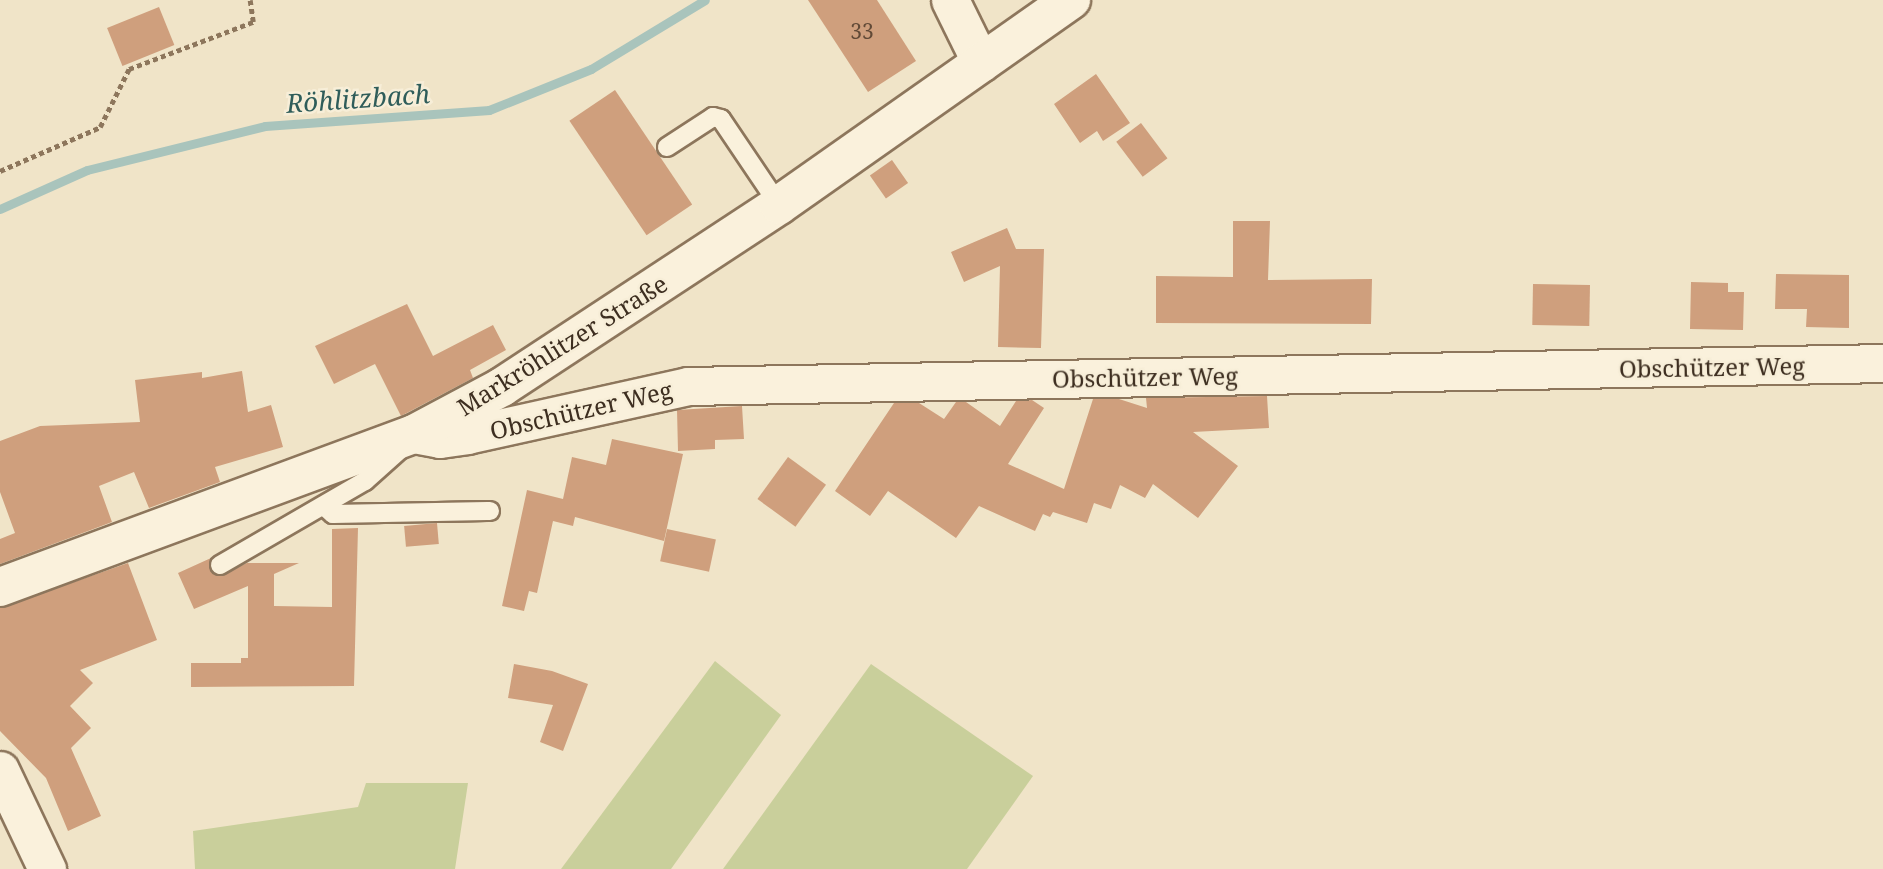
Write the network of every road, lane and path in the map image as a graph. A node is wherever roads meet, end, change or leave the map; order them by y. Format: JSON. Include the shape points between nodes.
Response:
{"nodes":[{"id":1,"x":250,"y":0,"type":"edge"},
{"id":2,"x":950,"y":0,"type":"edge"},
{"id":3,"x":1071,"y":0,"type":"edge"},
{"id":4,"x":981,"y":63,"type":"junction"},
{"id":5,"x":667,"y":147,"type":"dead end"},
{"id":6,"x":0,"y":171,"type":"edge"},
{"id":7,"x":779,"y":205,"type":"junction"},
{"id":8,"x":1883,"y":363,"type":"edge"},
{"id":9,"x":414,"y":434,"type":"junction"},
{"id":10,"x":324,"y":506,"type":"junction"},
{"id":11,"x":490,"y":511,"type":"dead end"},
{"id":12,"x":220,"y":565,"type":"dead end"},
{"id":13,"x":0,"y":587,"type":"edge"},
{"id":14,"x":0,"y":770,"type":"edge"},
{"id":15,"x":47,"y":869,"type":"edge"}],
"edges":[{"from":1,"to":6,"type":"path","via":[[253,23],[129,69],[100,127]]},
{"from":2,"to":4,"type":"street"},
{"from":3,"to":4,"type":"main road","name":"Markröhlitzer Straße"},
{"from":4,"to":7,"type":"main road","name":"Markröhlitzer Straße"},
{"from":5,"to":7,"type":"lane","via":[[713,117],[721,119]]},
{"from":7,"to":9,"type":"main road","name":"Markröhlitzer Straße","via":[[502,387]]},
{"from":8,"to":9,"type":"street","name":"Obschützer Weg","via":[[688,386],[467,435],[440,439]]},
{"from":9,"to":10,"type":"lane","via":[[389,464]]},
{"from":9,"to":13,"type":"main road","name":"Markröhlitzer Straße"},
{"from":10,"to":11,"type":"lane","via":[[333,514]]},
{"from":10,"to":12,"type":"lane"},
{"from":14,"to":15,"type":"street"}]}
